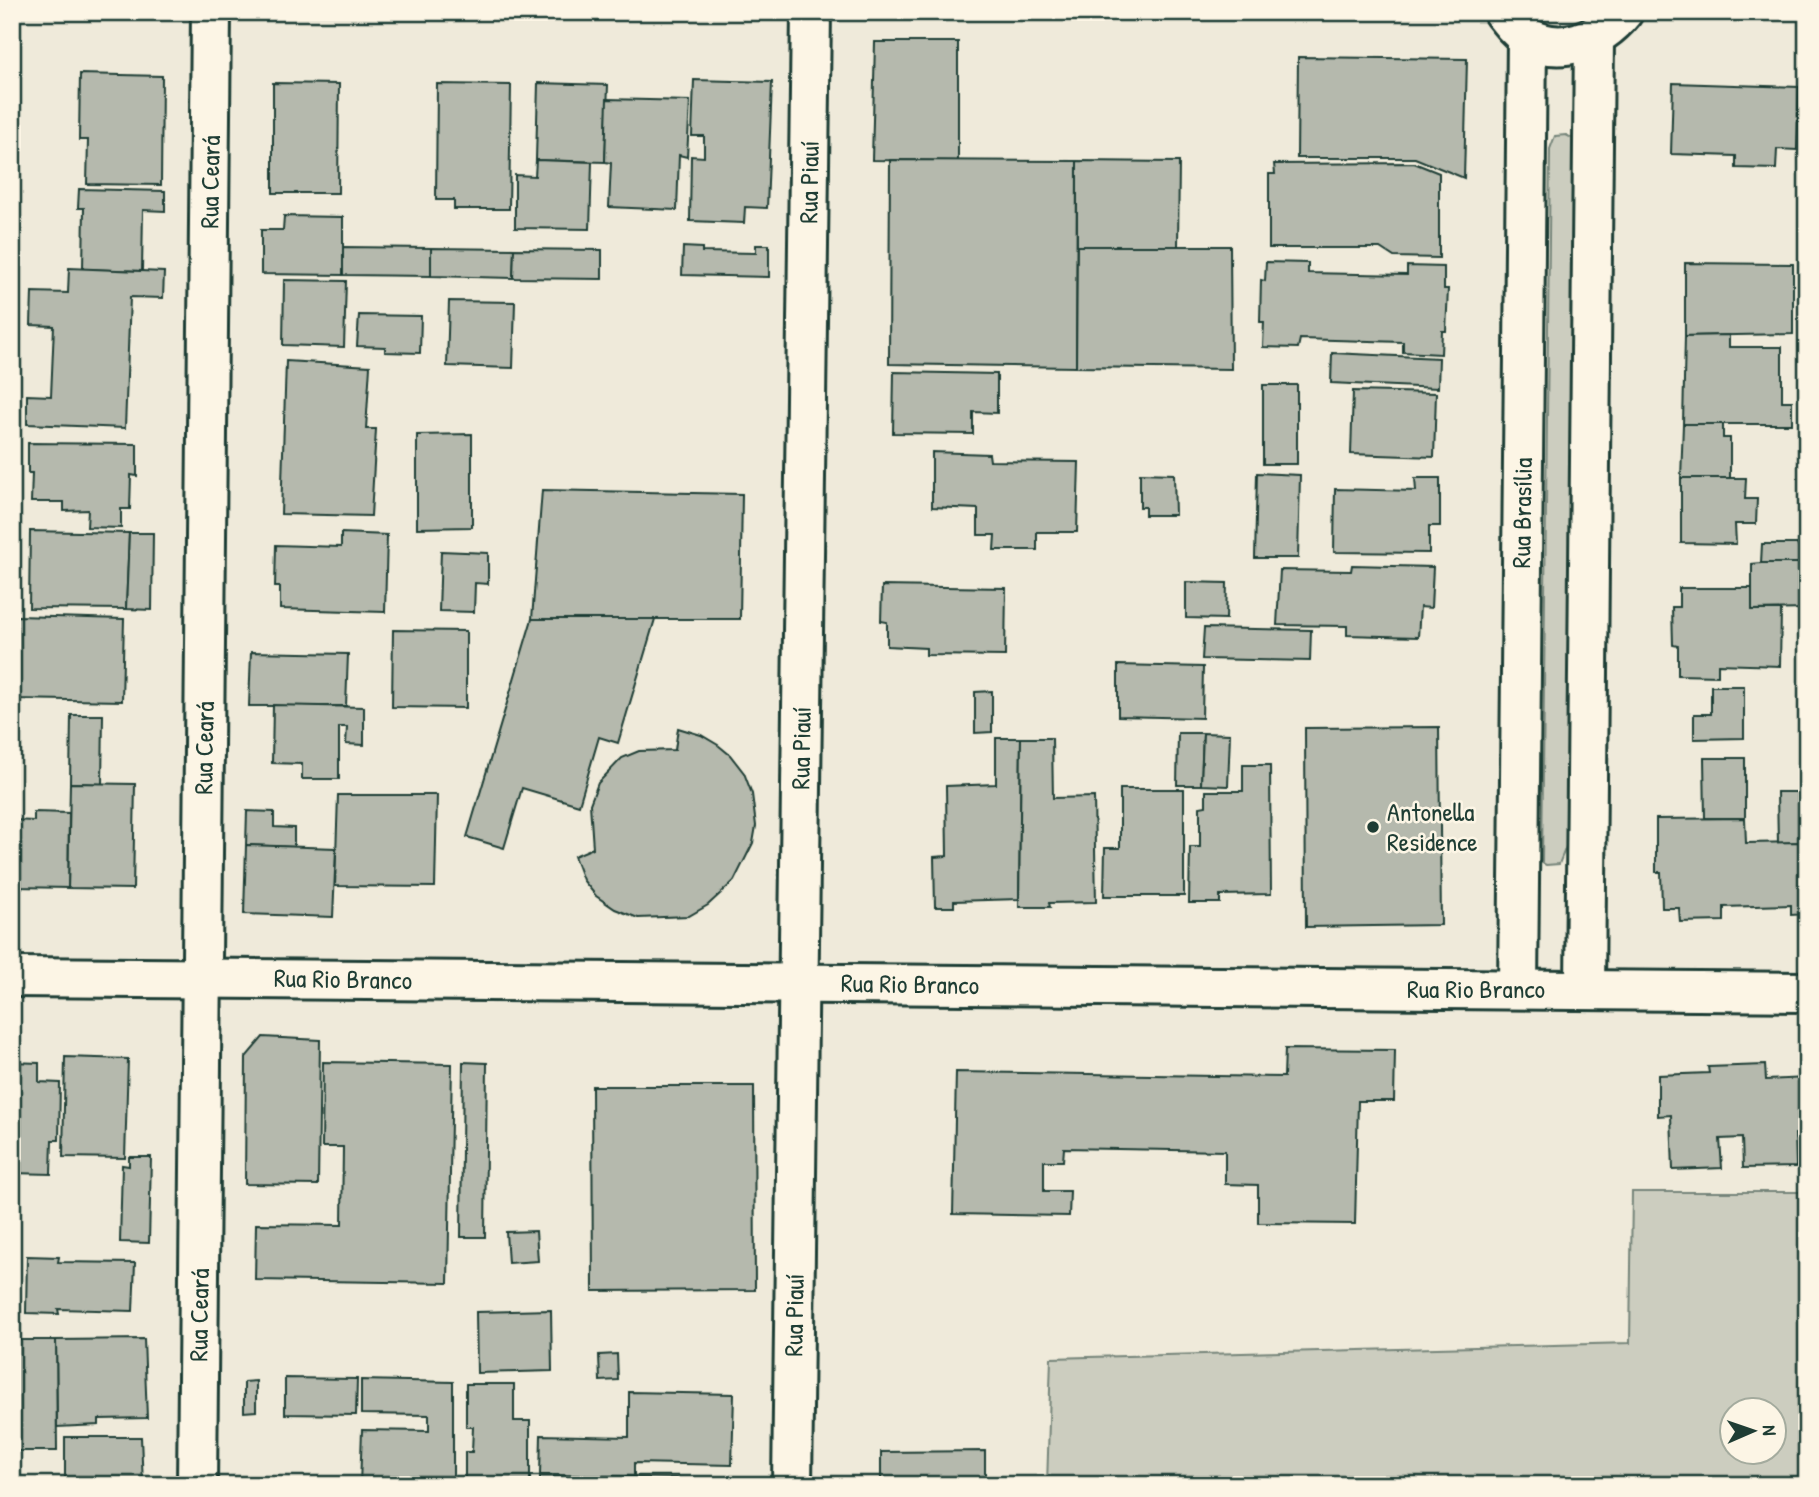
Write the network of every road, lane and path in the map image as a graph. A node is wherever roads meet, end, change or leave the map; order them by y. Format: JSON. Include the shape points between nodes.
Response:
{"nodes":[{"id":1,"x":211,"y":12,"type":"edge"},
{"id":2,"x":811,"y":12,"type":"edge"},
{"id":3,"x":1623,"y":12,"type":"edge"},
{"id":4,"x":1515,"y":24,"type":"edge"},
{"id":5,"x":1594,"y":38,"type":"junction"},
{"id":6,"x":12,"y":976,"type":"edge"},
{"id":7,"x":202,"y":977,"type":"junction"},
{"id":8,"x":798,"y":983,"type":"junction"},
{"id":9,"x":1518,"y":989,"type":"junction"},
{"id":10,"x":1585,"y":990,"type":"junction"},
{"id":11,"x":1807,"y":992,"type":"edge"},
{"id":12,"x":197,"y":1485,"type":"edge"},
{"id":13,"x":792,"y":1485,"type":"edge"}],
"edges":[{"from":1,"to":7,"type":"street","name":"Rua Ceará"},
{"from":2,"to":8,"type":"street","name":"Rua Piauí"},
{"from":3,"to":5,"type":"street"},
{"from":4,"to":5,"type":"street","via":[[1550,44]]},
{"from":4,"to":9,"type":"street","name":"Rua Brasília"},
{"from":5,"to":10,"type":"street"},
{"from":6,"to":7,"type":"street","name":"Rua Rio Branco"},
{"from":7,"to":8,"type":"street","name":"Rua Rio Branco"},
{"from":7,"to":12,"type":"street","name":"Rua Ceará"},
{"from":8,"to":9,"type":"street","name":"Rua Rio Branco"},
{"from":8,"to":13,"type":"street","name":"Rua Piauí"},
{"from":9,"to":10,"type":"street","name":"Rua Rio Branco"},
{"from":10,"to":11,"type":"street","name":"Rua Rio Branco"}]}
